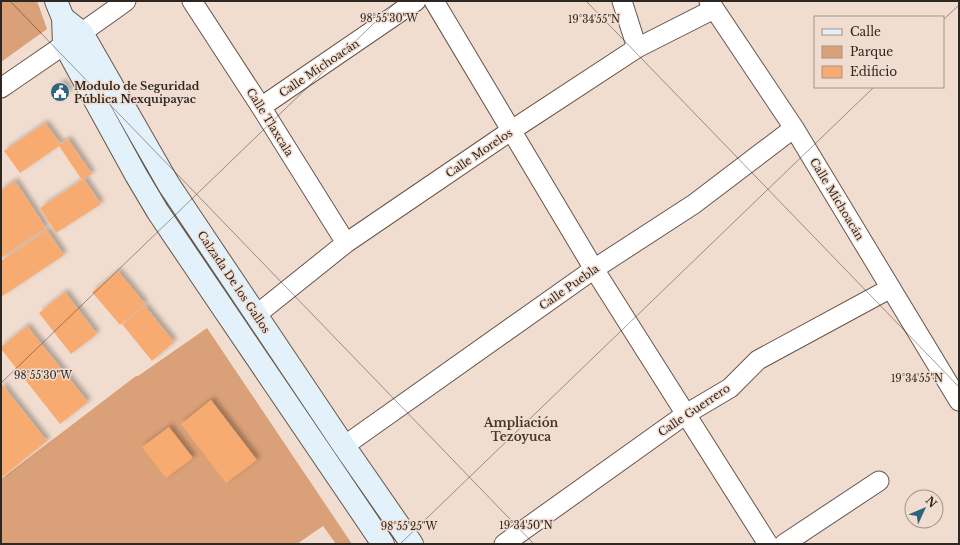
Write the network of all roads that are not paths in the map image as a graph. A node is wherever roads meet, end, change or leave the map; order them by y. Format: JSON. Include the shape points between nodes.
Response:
{"nodes":[{"id":1,"x":126,"y":1,"type":"edge"},
{"id":2,"x":192,"y":1,"type":"edge"},
{"id":3,"x":416,"y":1,"type":"edge"},
{"id":4,"x":434,"y":1,"type":"edge"},
{"id":5,"x":622,"y":1,"type":"edge"},
{"id":6,"x":712,"y":5,"type":"edge"},
{"id":7,"x":59,"y":10,"type":"edge"},
{"id":8,"x":82,"y":33,"type":"junction"},
{"id":9,"x":64,"y":44,"type":"junction"},
{"id":10,"x":637,"y":48,"type":"junction"},
{"id":11,"x":1,"y":88,"type":"edge"},
{"id":12,"x":261,"y":107,"type":"junction"},
{"id":13,"x":794,"y":128,"type":"junction"},
{"id":14,"x":512,"y":130,"type":"junction"},
{"id":15,"x":346,"y":243,"type":"junction"},
{"id":16,"x":594,"y":269,"type":"junction"},
{"id":17,"x":891,"y":288,"type":"junction"},
{"id":18,"x":256,"y":315,"type":"junction"},
{"id":19,"x":959,"y":401,"type":"edge"},
{"id":20,"x":686,"y":414,"type":"junction"},
{"id":21,"x":344,"y":446,"type":"junction"},
{"id":22,"x":879,"y":481,"type":"dead end"},
{"id":23,"x":383,"y":544,"type":"edge"},
{"id":24,"x":412,"y":544,"type":"edge"},
{"id":25,"x":504,"y":544,"type":"edge"},
{"id":26,"x":768,"y":544,"type":"edge"},
{"id":27,"x":784,"y":544,"type":"edge"}],
"edges":[{"from":1,"to":8,"type":"street"},
{"from":2,"to":12,"type":"street","name":"Calle Tlaxcala"},
{"from":3,"to":12,"type":"street","name":"Calle Michoacán"},
{"from":4,"to":14,"type":"street"},
{"from":5,"to":10,"type":"street"},
{"from":6,"to":10,"type":"street","name":"Calle Morelos"},
{"from":6,"to":13,"type":"street","name":"Calle Michoacán"},
{"from":7,"to":8,"type":"main road","name":"Calzada De los Gallos"},
{"from":7,"to":9,"type":"main road","name":"Calzada De los Gallos"},
{"from":8,"to":9,"type":"street"},
{"from":8,"to":18,"type":"main road","name":"Calzada De los Gallos","via":[[169,185]]},
{"from":9,"to":11,"type":"street"},
{"from":9,"to":23,"type":"main road","name":"Calzada De los Gallos","via":[[158,212]]},
{"from":10,"to":14,"type":"street","name":"Calle Morelos"},
{"from":12,"to":15,"type":"street","name":"Calle Tlaxcala"},
{"from":13,"to":16,"type":"street","name":"Calle Puebla","via":[[694,204]]},
{"from":13,"to":17,"type":"street","name":"Calle Michoacán"},
{"from":14,"to":15,"type":"street","name":"Calle Morelos"},
{"from":14,"to":16,"type":"street"},
{"from":15,"to":18,"type":"street","name":"Calle Morelos"},
{"from":16,"to":20,"type":"street"},
{"from":16,"to":21,"type":"street","name":"Calle Puebla"},
{"from":17,"to":19,"type":"street","name":"Calle Michoacán"},
{"from":17,"to":20,"type":"street","name":"Calle Guerrero","via":[[758,360],[730,388]]},
{"from":18,"to":21,"type":"main road","name":"Calzada De los Gallos"},
{"from":20,"to":25,"type":"street","name":"Calle Guerrero"},
{"from":20,"to":26,"type":"street"},
{"from":21,"to":24,"type":"main road","name":"Calzada De los Gallos"},
{"from":22,"to":27,"type":"street"}]}
